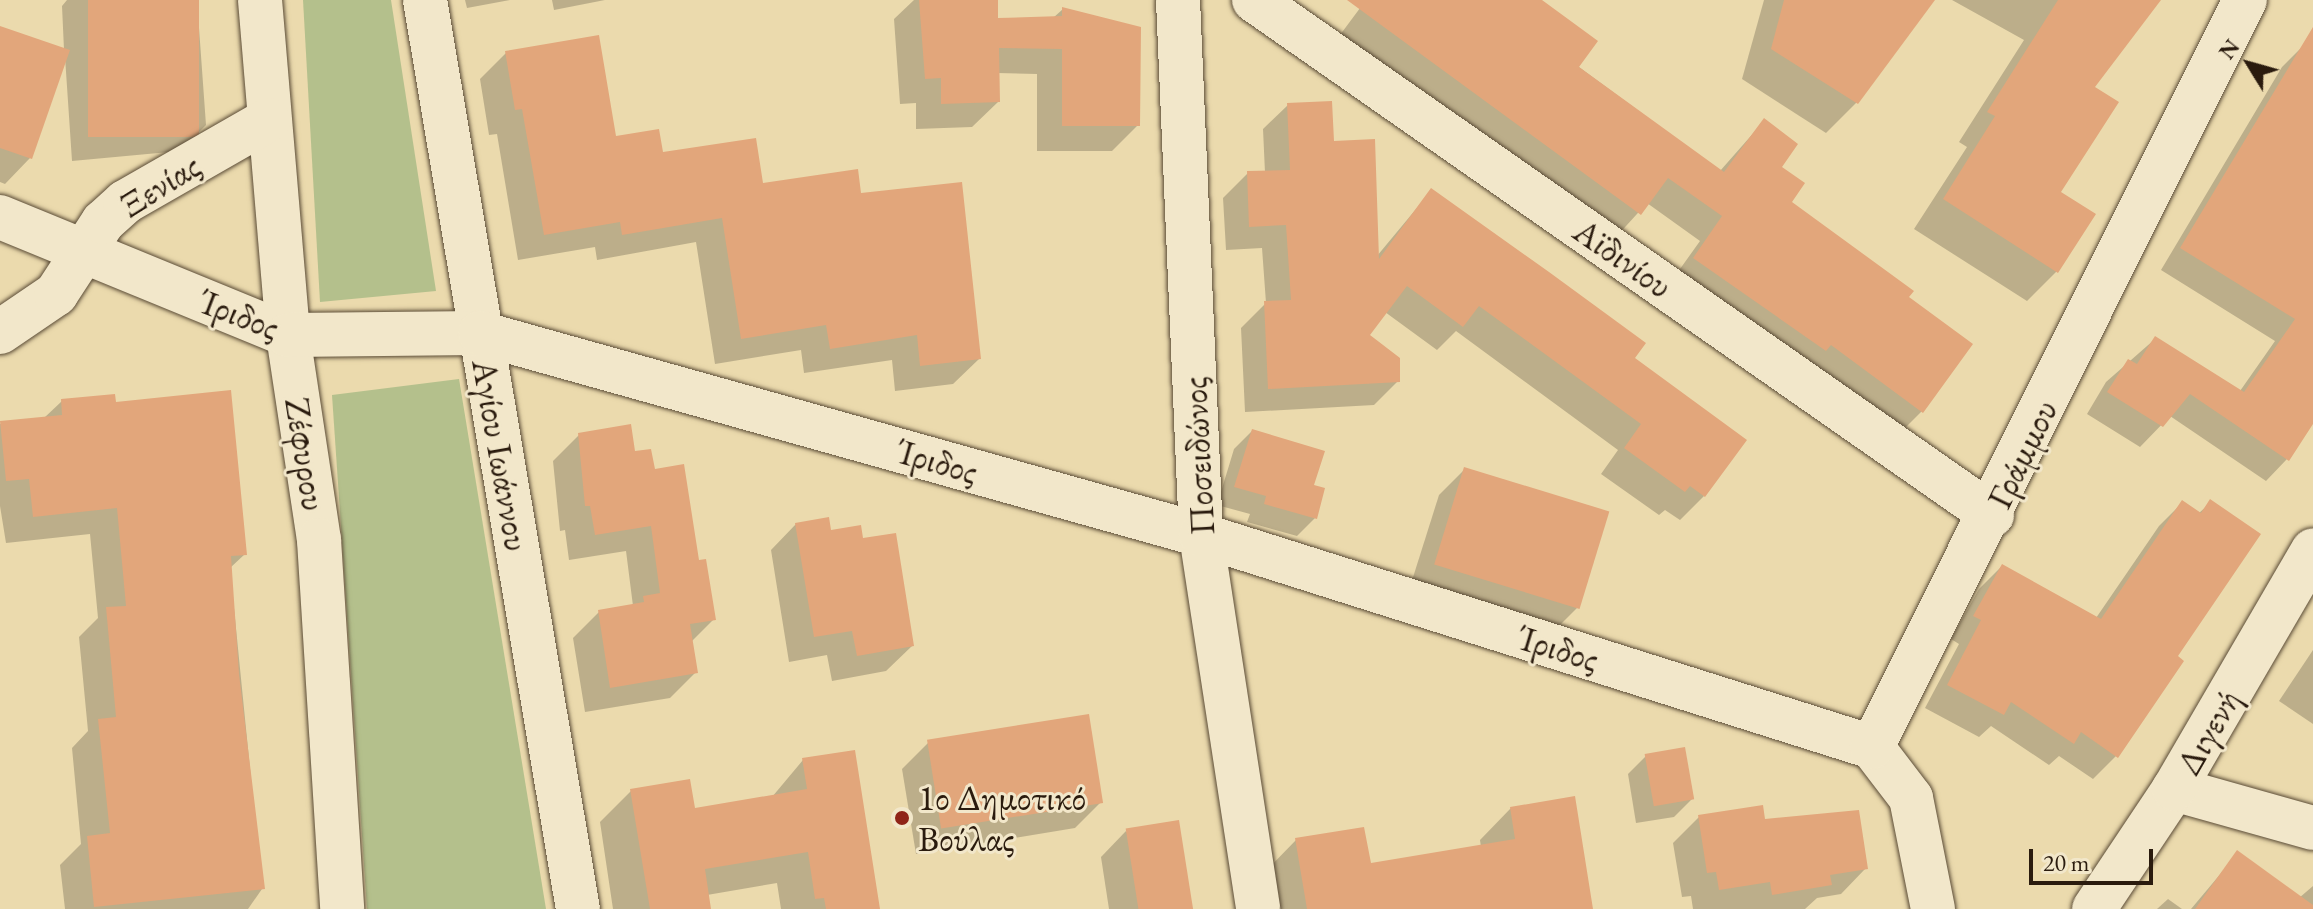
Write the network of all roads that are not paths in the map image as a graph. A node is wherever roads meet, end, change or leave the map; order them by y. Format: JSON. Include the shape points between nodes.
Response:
{"nodes":[{"id":1,"x":260,"y":0,"type":"edge"},
{"id":2,"x":425,"y":0,"type":"edge"},
{"id":3,"x":1178,"y":0,"type":"edge"},
{"id":4,"x":1254,"y":0,"type":"edge"},
{"id":5,"x":2245,"y":0,"type":"edge"},
{"id":6,"x":268,"y":120,"type":"junction"},
{"id":7,"x":0,"y":217,"type":"edge"},
{"id":8,"x":87,"y":253,"type":"junction"},
{"id":9,"x":0,"y":332,"type":"edge"},
{"id":10,"x":480,"y":333,"type":"junction"},
{"id":11,"x":288,"y":335,"type":"junction"},
{"id":12,"x":1992,"y":515,"type":"junction"},
{"id":13,"x":1201,"y":535,"type":"junction"},
{"id":14,"x":2313,"y":550,"type":"edge"},
{"id":15,"x":1872,"y":747,"type":"junction"},
{"id":16,"x":2174,"y":789,"type":"junction"},
{"id":17,"x":2313,"y":828,"type":"edge"},
{"id":18,"x":342,"y":909,"type":"edge"},
{"id":19,"x":578,"y":909,"type":"edge"},
{"id":20,"x":1258,"y":909,"type":"edge"},
{"id":21,"x":1933,"y":909,"type":"edge"},
{"id":22,"x":2094,"y":909,"type":"edge"}],
"edges":[{"from":1,"to":6,"type":"street","name":"Ζέφυρου"},
{"from":2,"to":10,"type":"street","name":"Αγίου Ιωάννου"},
{"from":3,"to":13,"type":"street","name":"Ποσειδώνος"},
{"from":4,"to":12,"type":"street","name":"Αϊδινίου"},
{"from":5,"to":12,"type":"street","name":"Γράμμου"},
{"from":6,"to":8,"type":"street","name":"Ξενίας","via":[[125,202],[103,222]]},
{"from":6,"to":11,"type":"street","name":"Ζέφυρου"},
{"from":7,"to":8,"type":"street","name":"Ίριδος"},
{"from":8,"to":9,"type":"street","name":"Ξενίας","via":[[56,294]]},
{"from":8,"to":11,"type":"street","name":"Ίριδος"},
{"from":10,"to":11,"type":"street","name":"Ίριδος"},
{"from":10,"to":13,"type":"street","name":"Ίριδος"},
{"from":10,"to":19,"type":"street","name":"Αγίου Ιωάννου"},
{"from":11,"to":18,"type":"street","name":"Ζέφυρου","via":[[319,540]]},
{"from":12,"to":15,"type":"street","name":"Γράμμου"},
{"from":13,"to":15,"type":"street","name":"Ίριδος"},
{"from":13,"to":20,"type":"street","name":"Ποσειδώνος"},
{"from":14,"to":16,"type":"street","name":"Διγενή"},
{"from":15,"to":21,"type":"street","via":[[1911,798]]},
{"from":16,"to":17,"type":"street"},
{"from":16,"to":22,"type":"street","name":"Διγενή"}]}
